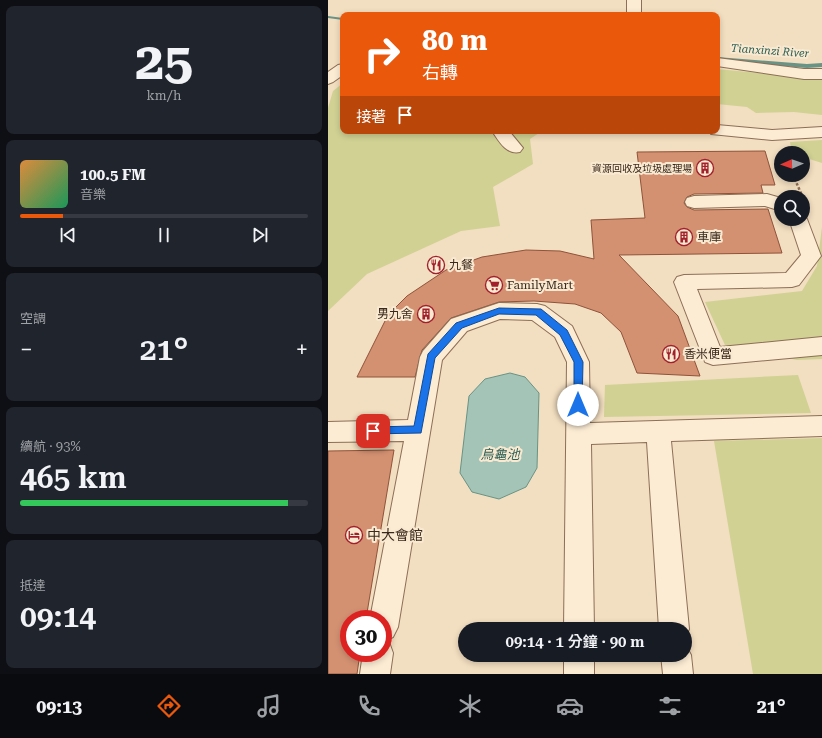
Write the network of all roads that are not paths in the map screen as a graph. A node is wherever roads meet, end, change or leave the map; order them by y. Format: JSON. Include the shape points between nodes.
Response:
{"nodes":[{"id":1,"x":634,"y":0,"type":"edge"},
{"id":2,"x":634,"y":12,"type":"edge"},
{"id":3,"x":720,"y":62,"type":"edge"},
{"id":4,"x":340,"y":65,"type":"edge"},
{"id":5,"x":822,"y":74,"type":"edge"},
{"id":6,"x":328,"y":79,"type":"edge"},
{"id":7,"x":720,"y":130,"type":"edge"},
{"id":8,"x":822,"y":132,"type":"edge"},
{"id":9,"x":502,"y":134,"type":"edge"},
{"id":10,"x":514,"y":148,"type":"dead end"},
{"id":11,"x":694,"y":202,"type":"dead end"},
{"id":12,"x":774,"y":202,"type":"edge"},
{"id":13,"x":805,"y":226,"type":"edge"},
{"id":14,"x":822,"y":346,"type":"edge"},
{"id":15,"x":822,"y":426,"type":"edge"},
{"id":16,"x":418,"y":430,"type":"junction"},
{"id":17,"x":658,"y":431,"type":"junction"},
{"id":18,"x":328,"y":432,"type":"edge"},
{"id":19,"x":579,"y":434,"type":"junction"},
{"id":20,"x":386,"y":610,"type":"edge"},
{"id":21,"x":578,"y":622,"type":"edge"},
{"id":22,"x":673,"y":622,"type":"edge"},
{"id":23,"x":377,"y":662,"type":"edge"},
{"id":24,"x":578,"y":662,"type":"edge"},
{"id":25,"x":677,"y":662,"type":"edge"},
{"id":26,"x":375,"y":674,"type":"edge"},
{"id":27,"x":578,"y":674,"type":"edge"},
{"id":28,"x":678,"y":674,"type":"edge"}],
"edges":[{"from":1,"to":2,"type":"street"},
{"from":3,"to":5,"type":"street","via":[[804,74]]},
{"from":4,"to":6,"type":"street"},
{"from":7,"to":8,"type":"street","via":[[772,135]]},
{"from":9,"to":10,"type":"street"},
{"from":11,"to":12,"type":"street","via":[[767,200]]},
{"from":13,"to":14,"type":"street","via":[[811,256],[792,280],[684,282],[713,356]]},
{"from":15,"to":17,"type":"street"},
{"from":16,"to":18,"type":"street"},
{"from":16,"to":19,"type":"street","via":[[431,357],[459,325],[499,311],[538,312],[564,332],[578,362]]},
{"from":16,"to":20,"type":"street"},
{"from":17,"to":19,"type":"street"},
{"from":17,"to":22,"type":"street"},
{"from":19,"to":21,"type":"street"},
{"from":23,"to":26,"type":"street"},
{"from":24,"to":27,"type":"street"},
{"from":25,"to":28,"type":"street"}]}
